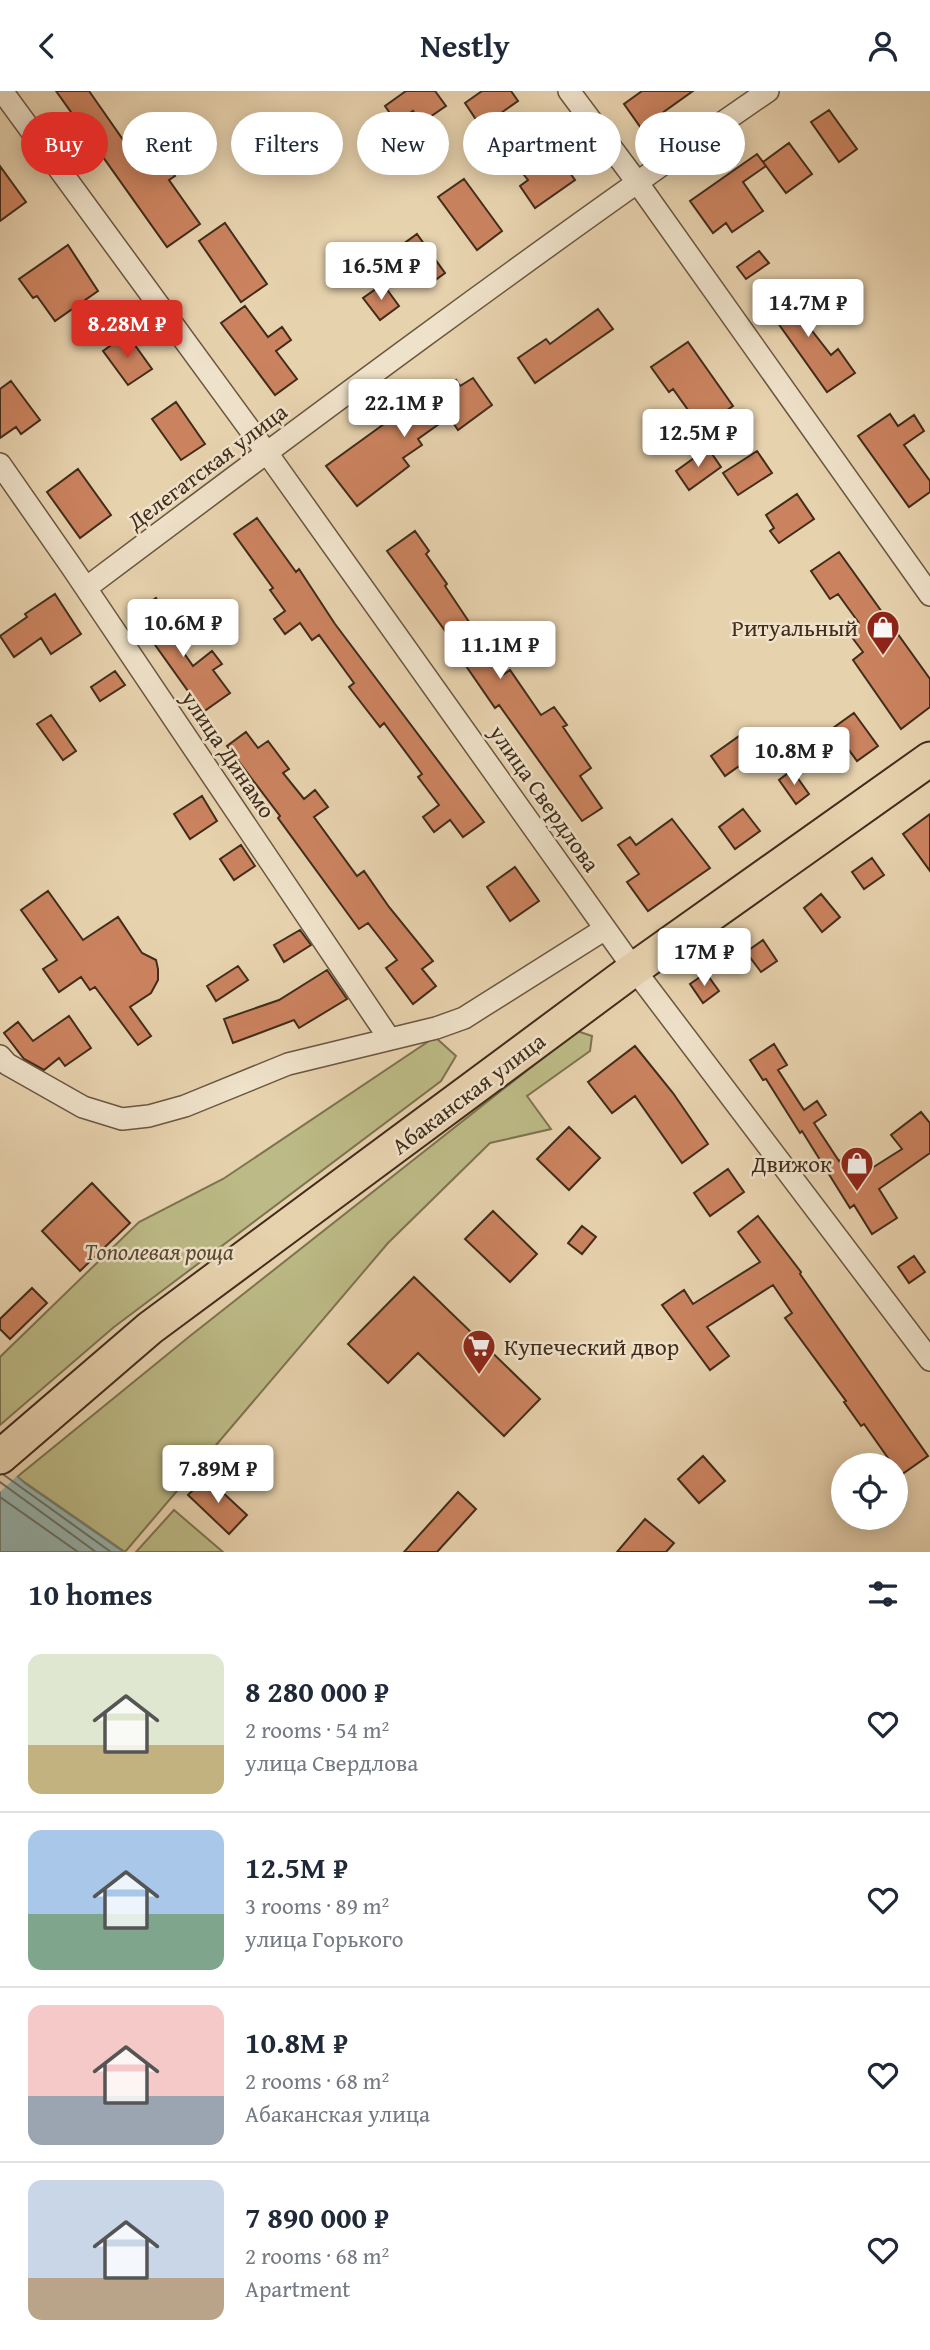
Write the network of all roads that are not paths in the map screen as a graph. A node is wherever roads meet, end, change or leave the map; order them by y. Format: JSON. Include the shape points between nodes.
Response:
{"nodes":[{"id":1,"x":2,"y":91,"type":"edge"},
{"id":2,"x":569,"y":91,"type":"edge"},
{"id":3,"x":768,"y":91,"type":"edge"},
{"id":4,"x":637,"y":182,"type":"junction"},
{"id":5,"x":267,"y":453,"type":"junction"},
{"id":6,"x":0,"y":464,"type":"edge"},
{"id":7,"x":86,"y":588,"type":"junction"},
{"id":8,"x":930,"y":595,"type":"edge"},
{"id":9,"x":930,"y":759,"type":"edge"},
{"id":10,"x":606,"y":929,"type":"junction"},
{"id":11,"x":634,"y":969,"type":"junction"},
{"id":12,"x":389,"y":1038,"type":"junction"},
{"id":13,"x":0,"y":1056,"type":"edge"},
{"id":14,"x":930,"y":1360,"type":"edge"},
{"id":15,"x":9,"y":1449,"type":"edge"}],
"edges":[{"from":1,"to":5,"type":"street","name":"улица Свердлова"},
{"from":2,"to":4,"type":"street"},
{"from":3,"to":4,"type":"street","name":"Делегатская улица"},
{"from":4,"to":5,"type":"street","name":"Делегатская улица"},
{"from":4,"to":8,"type":"street"},
{"from":5,"to":7,"type":"street","name":"Делегатская улица"},
{"from":5,"to":10,"type":"street","name":"улица Свердлова"},
{"from":6,"to":7,"type":"street","name":"улица Динамо"},
{"from":7,"to":12,"type":"street","name":"улица Динамо"},
{"from":9,"to":11,"type":"main road","name":"Абаканская улица"},
{"from":10,"to":11,"type":"street","name":"улица Свердлова"},
{"from":10,"to":12,"type":"street","via":[[464,1018]]},
{"from":11,"to":14,"type":"street","name":"улица Свердлова"},
{"from":11,"to":15,"type":"main road","name":"Абаканская улица","via":[[150,1328]]},
{"from":12,"to":13,"type":"street","via":[[288,1064],[185,1106],[122,1119],[83,1107]]}]}
